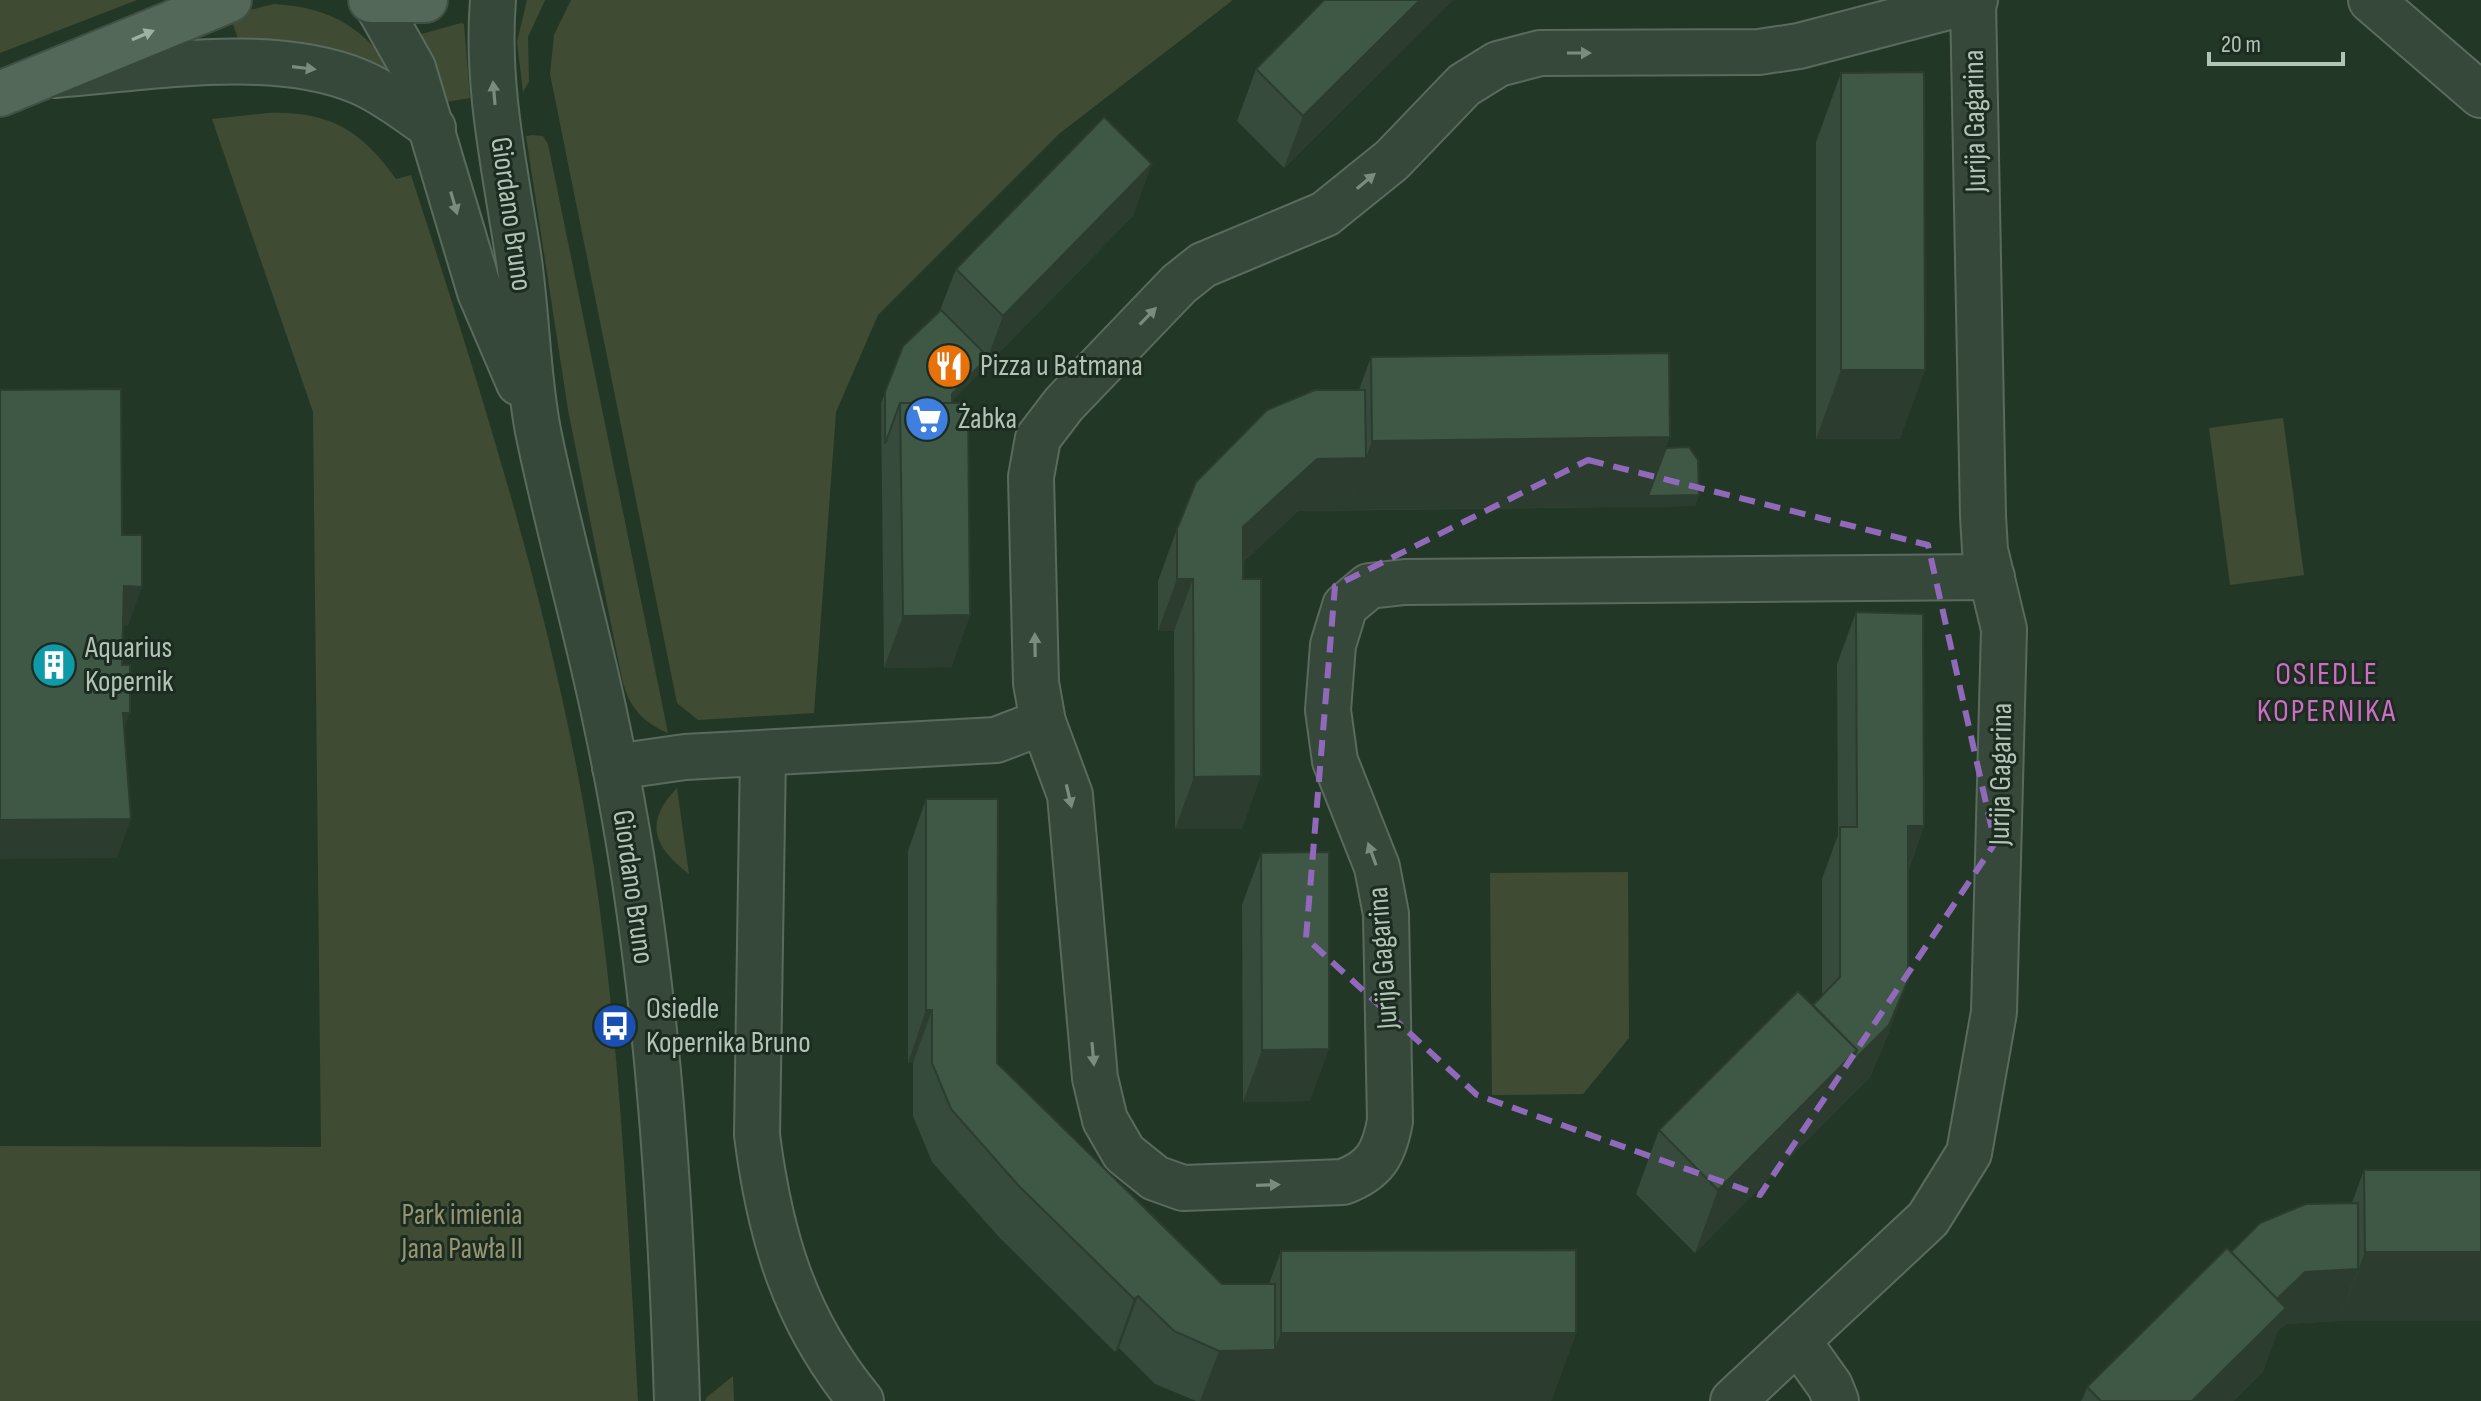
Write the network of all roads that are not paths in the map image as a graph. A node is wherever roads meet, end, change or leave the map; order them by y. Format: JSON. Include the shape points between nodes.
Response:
{"nodes":[{"id":1,"x":229,"y":0,"type":"edge"},
{"id":2,"x":425,"y":0,"type":"edge"},
{"id":3,"x":493,"y":0,"type":"edge"},
{"id":4,"x":1974,"y":0,"type":"edge"},
{"id":5,"x":2371,"y":0,"type":"edge"},
{"id":6,"x":373,"y":1,"type":"edge"},
{"id":7,"x":45,"y":76,"type":"junction"},
{"id":8,"x":0,"y":94,"type":"edge"},
{"id":9,"x":2481,"y":95,"type":"edge"},
{"id":10,"x":433,"y":128,"type":"junction"},
{"id":11,"x":538,"y":429,"type":"junction"},
{"id":12,"x":1992,"y":577,"type":"junction"},
{"id":13,"x":1043,"y":722,"type":"junction"},
{"id":14,"x":763,"y":753,"type":"junction"},
{"id":15,"x":615,"y":767,"type":"junction"},
{"id":16,"x":1798,"y":1341,"type":"junction"},
{"id":17,"x":677,"y":1401,"type":"edge"},
{"id":18,"x":861,"y":1401,"type":"edge"},
{"id":19,"x":1733,"y":1401,"type":"edge"},
{"id":20,"x":1836,"y":1401,"type":"edge"}],
"edges":[{"from":7,"to":1,"type":"main road","one_way":true},
{"from":2,"to":6,"type":"main road"},
{"from":11,"to":3,"type":"street","name":"Giordano Bruno","one_way":true,"via":[[496,112]]},
{"from":4,"to":12,"type":"street","name":"Jurija Gagarina","via":[[1980,440],[1985,550]]},
{"from":13,"to":4,"type":"street","name":"Jurija Gagarina","one_way":true,"via":[[1036,683],[1031,477],[1038,438],[1075,393],[1203,265],[1325,214],[1392,160],[1464,85],[1498,64],[1540,53],[1759,52]]},
{"from":5,"to":9,"type":"street"},
{"from":6,"to":10,"type":"street","name":"Giordano Bruno","via":[[413,68]]},
{"from":7,"to":8,"type":"main road"},
{"from":7,"to":10,"type":"street","one_way":true,"via":[[226,63],[326,70],[388,97]]},
{"from":10,"to":11,"type":"street","name":"Giordano Bruno","one_way":true,"via":[[480,292]]},
{"from":11,"to":15,"type":"street","name":"Giordano Bruno"},
{"from":13,"to":12,"type":"street","name":"Jurija Gagarina","one_way":true,"via":[[1070,795],[1076,835],[1095,1078],[1105,1120],[1124,1153],[1155,1178],[1183,1188],[1343,1182],[1366,1173],[1384,1151],[1390,1121],[1386,914],[1377,867],[1335,761],[1328,710],[1333,645],[1345,606],[1369,586],[1405,582]]},
{"from":12,"to":16,"type":"street","name":"Jurija Gagarina","via":[[2004,629],[1996,962],[1977,1124],[1969,1153],[1928,1219]]},
{"from":13,"to":14,"type":"street","via":[[996,740]]},
{"from":14,"to":15,"type":"street"},
{"from":14,"to":18,"type":"street","via":[[757,1135],[761,1177],[783,1259],[812,1333]]},
{"from":15,"to":17,"type":"street","name":"Giordano Bruno","via":[[641,929],[662,1120]]},
{"from":16,"to":19,"type":"street","name":"Jurija Gagarina"},
{"from":16,"to":20,"type":"street"}]}
